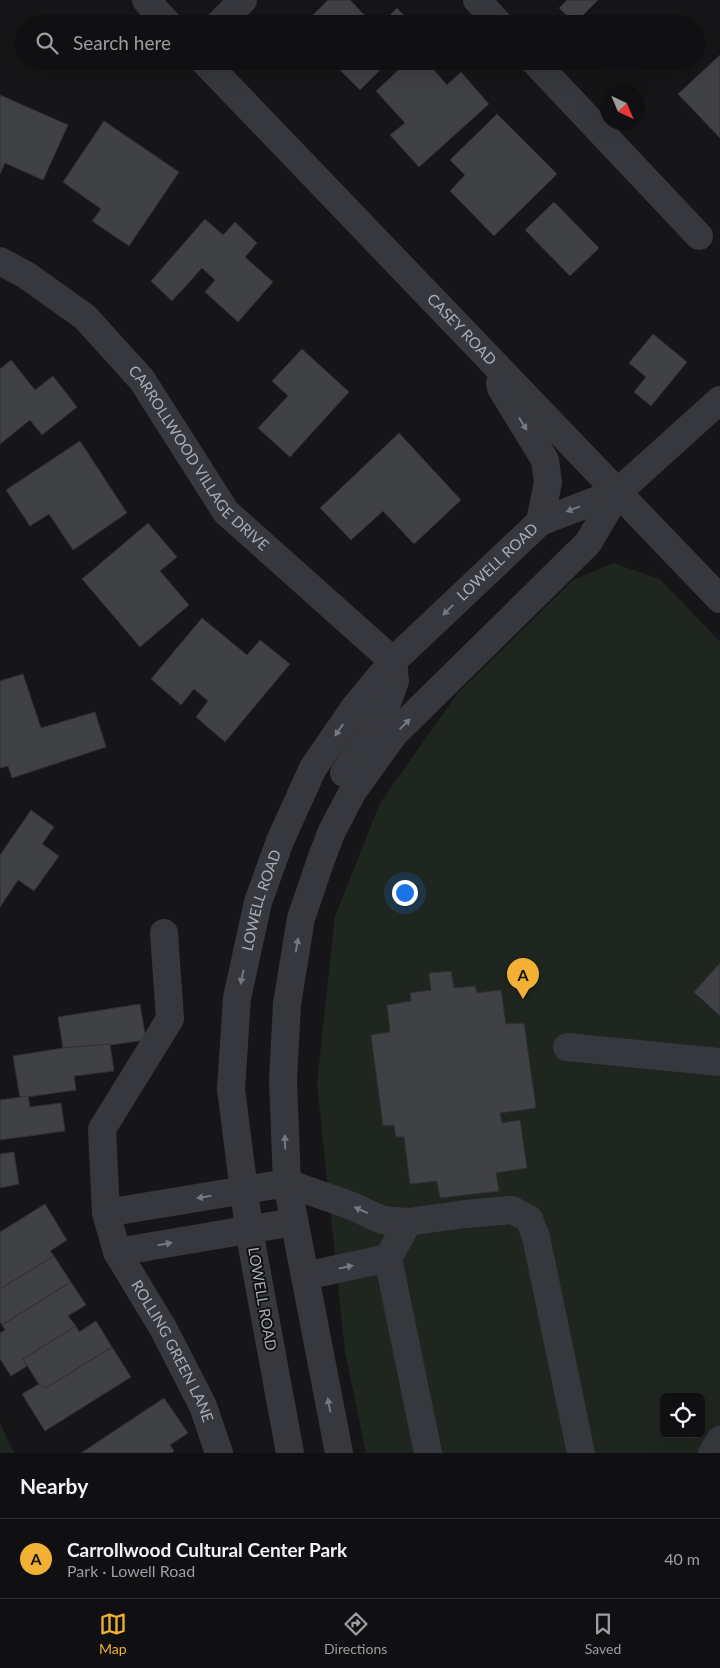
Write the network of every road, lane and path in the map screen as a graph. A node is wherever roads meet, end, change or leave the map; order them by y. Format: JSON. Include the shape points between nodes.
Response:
{"nodes":[{"id":1,"x":146,"y":0,"type":"edge"},
{"id":2,"x":243,"y":0,"type":"edge"},
{"id":3,"x":476,"y":0,"type":"edge"},
{"id":4,"x":160,"y":15,"type":"edge"},
{"id":5,"x":228,"y":15,"type":"edge"},
{"id":6,"x":490,"y":15,"type":"edge"},
{"id":7,"x":213,"y":70,"type":"edge"},
{"id":8,"x":542,"y":70,"type":"edge"},
{"id":9,"x":699,"y":236,"type":"dead end"},
{"id":10,"x":0,"y":261,"type":"edge"},
{"id":11,"x":495,"y":364,"type":"junction"},
{"id":12,"x":720,"y":400,"type":"edge"},
{"id":13,"x":618,"y":492,"type":"junction"},
{"id":14,"x":540,"y":522,"type":"junction"},
{"id":15,"x":720,"y":599,"type":"edge"},
{"id":16,"x":393,"y":661,"type":"junction"},
{"id":17,"x":332,"y":831,"type":"junction"},
{"id":18,"x":164,"y":933,"type":"dead end"},
{"id":19,"x":568,"y":1046,"type":"dead end"},
{"id":20,"x":720,"y":1062,"type":"edge"},
{"id":21,"x":287,"y":1183,"type":"junction"},
{"id":22,"x":245,"y":1191,"type":"junction"},
{"id":23,"x":106,"y":1213,"type":"junction"},
{"id":24,"x":294,"y":1222,"type":"junction"},
{"id":25,"x":408,"y":1222,"type":"junction"},
{"id":26,"x":249,"y":1230,"type":"junction"},
{"id":27,"x":117,"y":1252,"type":"junction"},
{"id":28,"x":388,"y":1258,"type":"junction"},
{"id":29,"x":305,"y":1276,"type":"junction"},
{"id":30,"x":720,"y":1440,"type":"edge"},
{"id":31,"x":219,"y":1453,"type":"edge"},
{"id":32,"x":290,"y":1453,"type":"edge"},
{"id":33,"x":339,"y":1453,"type":"edge"},
{"id":34,"x":428,"y":1453,"type":"edge"},
{"id":35,"x":581,"y":1453,"type":"edge"},
{"id":36,"x":712,"y":1453,"type":"edge"}],
"edges":[{"from":1,"to":4,"type":"street"},
{"from":2,"to":5,"type":"street"},
{"from":3,"to":6,"type":"street"},
{"from":7,"to":11,"type":"street","name":"CASEY ROAD"},
{"from":8,"to":9,"type":"street"},
{"from":10,"to":16,"type":"street","name":"CARROLLWOOD VILLAGE DRIVE","via":[[26,275],[85,317],[142,380],[226,512]]},
{"from":11,"to":13,"type":"street","name":"CASEY ROAD"},
{"from":11,"to":14,"type":"street","one_way":true,"via":[[501,388],[545,460],[548,482]]},
{"from":12,"to":13,"type":"street","name":"LOWELL ROAD"},
{"from":13,"to":14,"type":"street","name":"LOWELL ROAD","one_way":true},
{"from":13,"to":15,"type":"street","name":"CASEY ROAD"},
{"from":17,"to":13,"type":"street","name":"LOWELL ROAD","one_way":true,"via":[[353,791],[394,734],[588,543]]},
{"from":14,"to":16,"type":"street","name":"LOWELL ROAD","one_way":true},
{"from":16,"to":17,"type":"street","via":[[395,681],[383,714],[333,789]]},
{"from":16,"to":22,"type":"street","name":"LOWELL ROAD","one_way":true,"via":[[355,707],[313,768],[280,841],[258,902],[237,998],[231,1089]]},
{"from":21,"to":17,"type":"street","name":"LOWELL ROAD","one_way":true,"via":[[283,1080],[287,1004],[301,918]]},
{"from":18,"to":23,"type":"street","name":"ROLLING GREEN LANE","via":[[170,1018],[102,1129]]},
{"from":19,"to":20,"type":"street"},
{"from":21,"to":22,"type":"street"},
{"from":21,"to":24,"type":"street","name":"LOWELL ROAD"},
{"from":25,"to":21,"type":"street","one_way":true,"via":[[382,1220]]},
{"from":22,"to":23,"type":"street","one_way":true},
{"from":22,"to":26,"type":"street","name":"LOWELL ROAD"},
{"from":23,"to":27,"type":"street","name":"ROLLING GREEN LANE"},
{"from":24,"to":26,"type":"street"},
{"from":24,"to":29,"type":"street","name":"LOWELL ROAD"},
{"from":25,"to":28,"type":"street"},
{"from":25,"to":35,"type":"street","via":[[512,1210],[529,1219],[536,1237]]},
{"from":27,"to":26,"type":"street","one_way":true},
{"from":26,"to":32,"type":"street","name":"LOWELL ROAD"},
{"from":27,"to":31,"type":"street","name":"ROLLING GREEN LANE","via":[[163,1328],[203,1406]]},
{"from":29,"to":28,"type":"street","one_way":true},
{"from":28,"to":34,"type":"street"},
{"from":33,"to":29,"type":"street","name":"LOWELL ROAD","one_way":true},
{"from":30,"to":36,"type":"street"}]}
